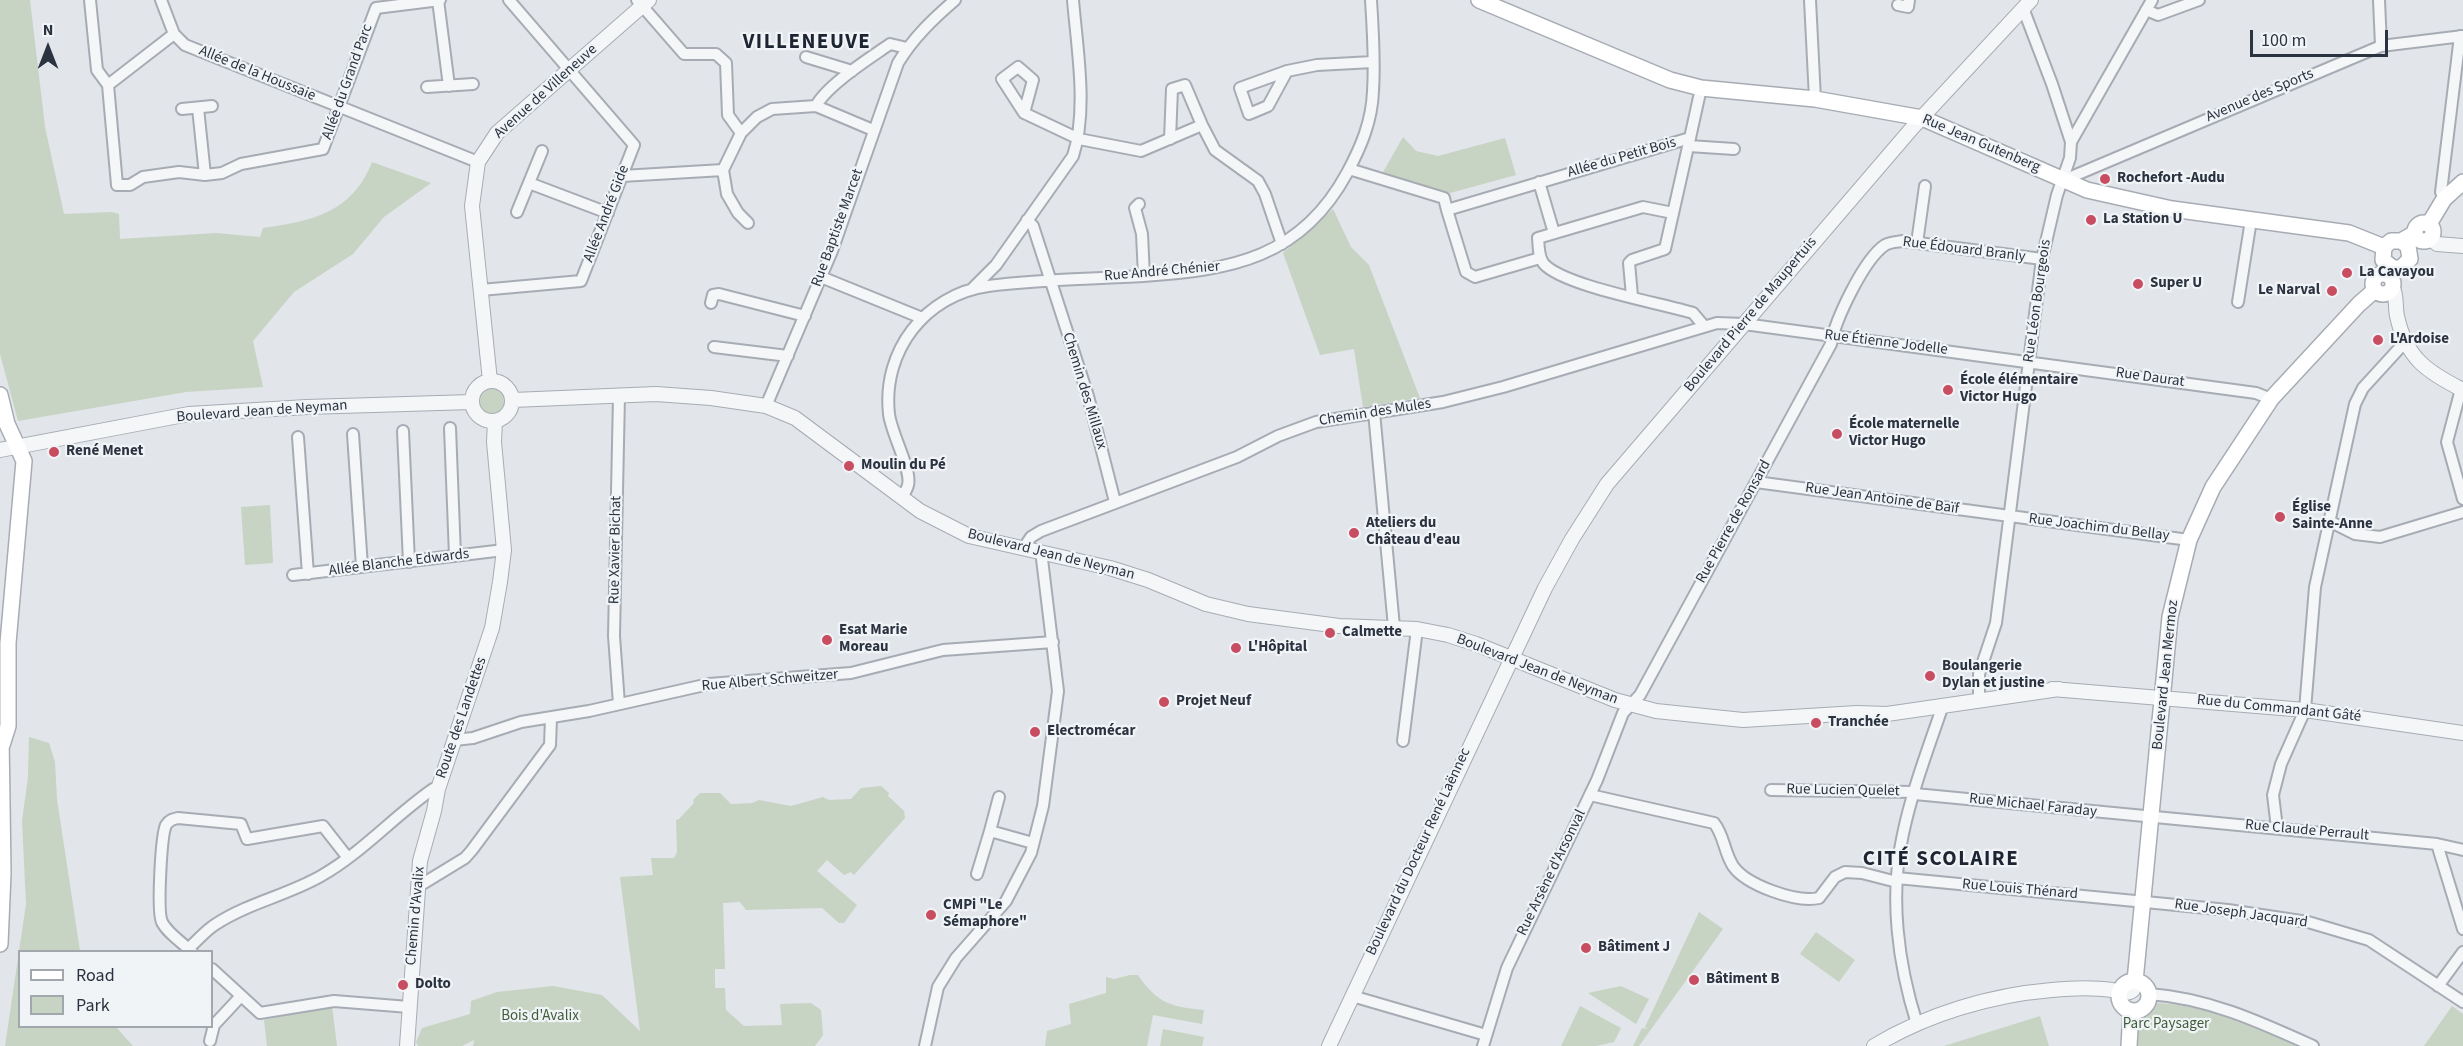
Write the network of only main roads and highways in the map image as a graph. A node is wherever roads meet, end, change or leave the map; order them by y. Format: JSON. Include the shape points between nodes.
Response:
{"nodes":[{"id":1,"x":1479,"y":0,"type":"edge"},
{"id":2,"x":2463,"y":182,"type":"edge"},
{"id":3,"x":2418,"y":238,"type":"junction"},
{"id":4,"x":2384,"y":247,"type":"junction"},
{"id":5,"x":2389,"y":275,"type":"junction"},
{"id":6,"x":0,"y":395,"type":"edge"},
{"id":7,"x":0,"y":718,"type":"edge"},
{"id":8,"x":1,"y":742,"type":"edge"},
{"id":9,"x":0,"y":944,"type":"edge"},
{"id":10,"x":2135,"y":981,"type":"junction"},
{"id":11,"x":2131,"y":1011,"type":"junction"},
{"id":12,"x":2129,"y":1046,"type":"edge"}],
"edges":[{"from":1,"to":4,"type":"main road","name":"Rue Jean Gutenberg","via":[[1670,80],[1701,88],[1815,99],[1922,118],[2087,190],[2162,207],[2349,233]]},
{"from":2,"to":3,"type":"main road","via":[[2444,199]]},
{"from":3,"to":4,"type":"main road","via":[[2391,241]]},
{"from":3,"to":5,"type":"main road","via":[[2408,263]]},
{"from":4,"to":5,"type":"main road","via":[[2382,256]]},
{"from":5,"to":10,"type":"main road","name":"Boulevard Jean Mermoz","via":[[2374,281],[2375,290],[2271,399],[2213,487],[2189,540],[2170,617]]},
{"from":6,"to":8,"type":"main road","via":[[7,424],[24,461],[8,643],[8,726]]},
{"from":7,"to":8,"type":"main road"},
{"from":8,"to":9,"type":"main road"},
{"from":10,"to":11,"type":"main road","via":[[2125,984],[2119,992],[2122,1006]]},
{"from":10,"to":11,"type":"main road","via":[[2145,986],[2149,994],[2145,1007]]},
{"from":11,"to":12,"type":"main road"}]}
